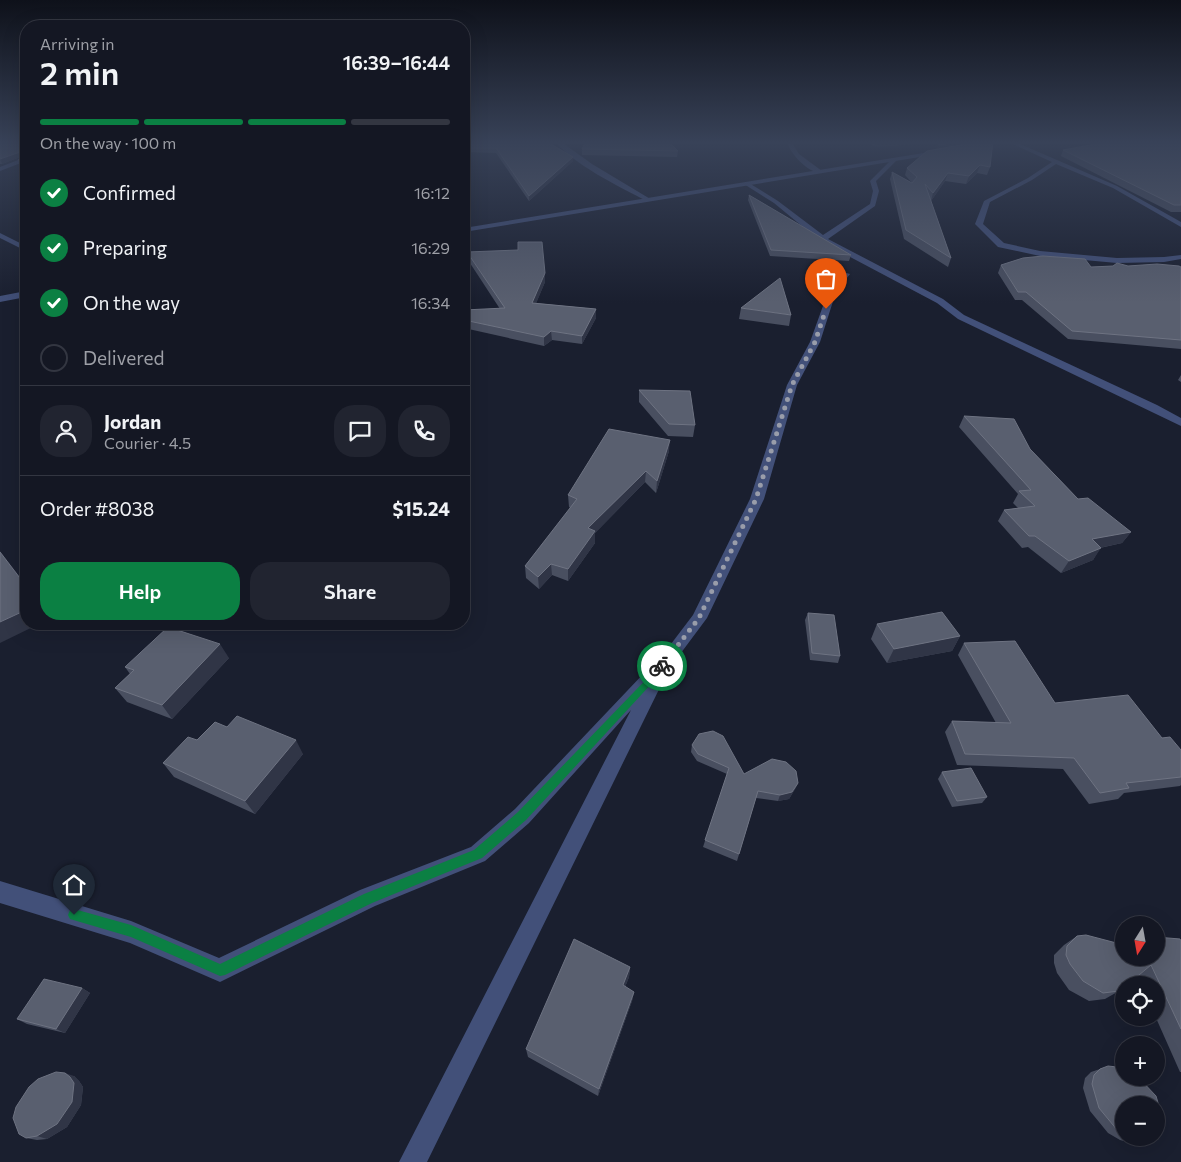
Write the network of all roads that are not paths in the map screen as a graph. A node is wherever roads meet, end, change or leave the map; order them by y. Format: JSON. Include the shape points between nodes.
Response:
{"nodes":[{"id":1,"x":640,"y":195,"type":"edge"},
{"id":2,"x":678,"y":195,"type":"edge"},
{"id":3,"x":765,"y":195,"type":"edge"},
{"id":4,"x":875,"y":195,"type":"edge"},
{"id":5,"x":998,"y":195,"type":"edge"},
{"id":6,"x":1129,"y":195,"type":"edge"},
{"id":7,"x":649,"y":200,"type":"junction"},
{"id":8,"x":1181,"y":225,"type":"edge"},
{"id":9,"x":470,"y":229,"type":"edge"},
{"id":10,"x":0,"y":235,"type":"edge"},
{"id":11,"x":823,"y":239,"type":"junction"},
{"id":12,"x":20,"y":246,"type":"edge"},
{"id":13,"x":1181,"y":257,"type":"edge"},
{"id":14,"x":846,"y":274,"type":"dead end"},
{"id":15,"x":20,"y":295,"type":"edge"},
{"id":16,"x":0,"y":299,"type":"edge"},
{"id":17,"x":1181,"y":423,"type":"edge"},
{"id":18,"x":663,"y":665,"type":"junction"},
{"id":19,"x":0,"y":892,"type":"edge"},
{"id":20,"x":413,"y":1162,"type":"edge"}],
"edges":[{"from":1,"to":7,"type":"street"},
{"from":2,"to":7,"type":"street"},
{"from":3,"to":11,"type":"street"},
{"from":4,"to":11,"type":"street","via":[[873,205]]},
{"from":5,"to":13,"type":"street","via":[[987,201],[979,224],[999,244],[1045,254],[1144,262]]},
{"from":6,"to":8,"type":"street"},
{"from":7,"to":9,"type":"street"},
{"from":10,"to":12,"type":"street"},
{"from":11,"to":17,"type":"street","via":[[940,301],[961,317]]},
{"from":14,"to":18,"type":"street","via":[[832,292],[815,342],[792,385],[756,499],[699,618]]},
{"from":15,"to":16,"type":"street"},
{"from":18,"to":19,"type":"street","via":[[522,816],[478,854],[368,898],[220,970],[131,932]]},
{"from":18,"to":20,"type":"street"}]}
